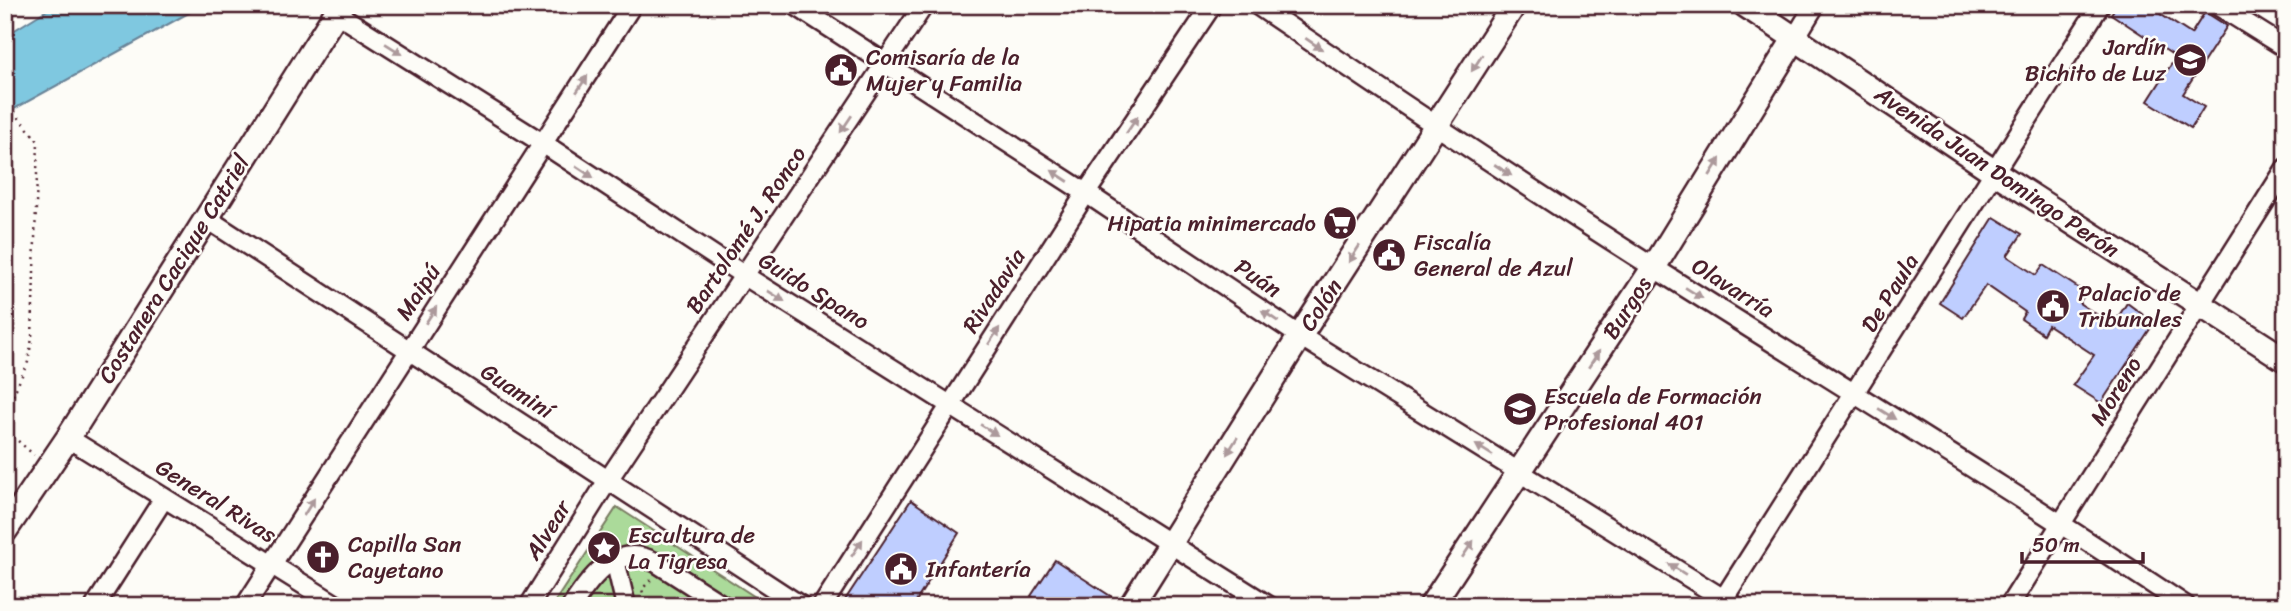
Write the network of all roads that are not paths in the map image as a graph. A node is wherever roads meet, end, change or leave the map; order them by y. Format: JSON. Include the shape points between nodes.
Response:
{"nodes":[{"id":1,"x":632,"y":5,"type":"edge"},
{"id":2,"x":795,"y":5,"type":"edge"},
{"id":3,"x":924,"y":5,"type":"edge"},
{"id":4,"x":1212,"y":5,"type":"edge"},
{"id":5,"x":1257,"y":5,"type":"edge"},
{"id":6,"x":1514,"y":5,"type":"edge"},
{"id":7,"x":1745,"y":5,"type":"edge"},
{"id":8,"x":1815,"y":5,"type":"edge"},
{"id":9,"x":2100,"y":5,"type":"edge"},
{"id":10,"x":2217,"y":5,"type":"edge"},
{"id":11,"x":338,"y":9,"type":"edge"},
{"id":12,"x":1795,"y":38,"type":"junction"},
{"id":13,"x":2286,"y":48,"type":"edge"},
{"id":14,"x":886,"y":64,"type":"junction"},
{"id":15,"x":1436,"y":127,"type":"junction"},
{"id":16,"x":544,"y":144,"type":"junction"},
{"id":17,"x":2286,"y":167,"type":"edge"},
{"id":18,"x":1996,"y":173,"type":"junction"},
{"id":19,"x":1086,"y":193,"type":"junction"},
{"id":20,"x":206,"y":218,"type":"junction"},
{"id":21,"x":1654,"y":267,"type":"junction"},
{"id":22,"x":745,"y":276,"type":"junction"},
{"id":23,"x":2199,"y":306,"type":"junction"},
{"id":24,"x":1300,"y":336,"type":"junction"},
{"id":25,"x":409,"y":350,"type":"junction"},
{"id":26,"x":2286,"y":360,"type":"edge"},
{"id":27,"x":1855,"y":394,"type":"junction"},
{"id":28,"x":950,"y":405,"type":"junction"},
{"id":29,"x":68,"y":438,"type":"junction"},
{"id":30,"x":1519,"y":472,"type":"junction"},
{"id":31,"x":608,"y":480,"type":"junction"},
{"id":32,"x":164,"y":498,"type":"junction"},
{"id":33,"x":2061,"y":523,"type":"junction"},
{"id":34,"x":5,"y":531,"type":"edge"},
{"id":35,"x":1171,"y":544,"type":"junction"},
{"id":36,"x":615,"y":560,"type":"junction"},
{"id":37,"x":272,"y":565,"type":"junction"},
{"id":38,"x":1726,"y":603,"type":"edge"},
{"id":39,"x":95,"y":606,"type":"edge"},
{"id":40,"x":245,"y":606,"type":"edge"},
{"id":41,"x":338,"y":606,"type":"edge"},
{"id":42,"x":529,"y":606,"type":"edge"},
{"id":43,"x":572,"y":606,"type":"edge"},
{"id":44,"x":626,"y":606,"type":"edge"},
{"id":45,"x":724,"y":606,"type":"edge"},
{"id":46,"x":801,"y":606,"type":"edge"},
{"id":47,"x":822,"y":606,"type":"edge"},
{"id":48,"x":1131,"y":606,"type":"edge"},
{"id":49,"x":1269,"y":606,"type":"edge"},
{"id":50,"x":1431,"y":606,"type":"edge"},
{"id":51,"x":2009,"y":606,"type":"edge"},
{"id":52,"x":2186,"y":606,"type":"edge"}],
"edges":[{"from":16,"to":1,"type":"street","name":"Maipú","one_way":true},
{"from":2,"to":14,"type":"street","name":"Puán"},
{"from":3,"to":14,"type":"street","name":"Bartolomé J. Ronco"},
{"from":19,"to":4,"type":"street","name":"Rivadavia","one_way":true},
{"from":5,"to":15,"type":"street","name":"Olavarría","one_way":true},
{"from":6,"to":15,"type":"main road","name":"Colón","one_way":true},
{"from":7,"to":12,"type":"main road","name":"Avenida Juan Domingo Perón"},
{"from":8,"to":12,"type":"street","name":"Burgos"},
{"from":9,"to":18,"type":"street","name":"De Paula"},
{"from":10,"to":13,"type":"street"},
{"from":11,"to":16,"type":"street","name":"Guido Spano","one_way":true},
{"from":11,"to":20,"type":"main road","name":"Costanera Cacique Catriel"},
{"from":12,"to":18,"type":"main road","name":"Avenida Juan Domingo Perón"},
{"from":21,"to":12,"type":"main road","name":"Burgos","one_way":true},
{"from":19,"to":14,"type":"street","name":"Puán","one_way":true},
{"from":14,"to":22,"type":"street","name":"Bartolomé J. Ronco","one_way":true},
{"from":15,"to":21,"type":"street","name":"Olavarría","one_way":true},
{"from":15,"to":24,"type":"main road","name":"Colón","one_way":true},
{"from":16,"to":22,"type":"street","name":"Guido Spano","one_way":true},
{"from":25,"to":16,"type":"street","name":"Maipú","one_way":true},
{"from":17,"to":23,"type":"street","name":"Moreno"},
{"from":18,"to":23,"type":"main road","name":"Avenida Juan Domingo Perón"},
{"from":18,"to":27,"type":"street","name":"De Paula"},
{"from":24,"to":19,"type":"street","name":"Puán","one_way":true},
{"from":28,"to":19,"type":"street","name":"Rivadavia","one_way":true},
{"from":20,"to":25,"type":"street","name":"Guaminí"},
{"from":20,"to":29,"type":"main road","name":"Costanera Cacique Catriel"},
{"from":21,"to":27,"type":"street","name":"Olavarría","one_way":true},
{"from":30,"to":21,"type":"main road","name":"Burgos","one_way":true},
{"from":22,"to":28,"type":"street","name":"Guido Spano","one_way":true},
{"from":22,"to":31,"type":"street","name":"Bartolomé J. Ronco"},
{"from":23,"to":26,"type":"main road","name":"Avenida Juan Domingo Perón"},
{"from":23,"to":33,"type":"street","name":"Moreno"},
{"from":30,"to":24,"type":"street","name":"Puán","one_way":true},
{"from":24,"to":35,"type":"main road","name":"Colón","one_way":true},
{"from":25,"to":31,"type":"street","name":"Guaminí"},
{"from":37,"to":25,"type":"street","name":"Maipú","one_way":true},
{"from":27,"to":33,"type":"street","name":"Olavarría","one_way":true},
{"from":27,"to":38,"type":"street","name":"De Paula"},
{"from":28,"to":35,"type":"street","name":"Guido Spano","one_way":true},
{"from":47,"to":28,"type":"street","name":"Rivadavia","one_way":true},
{"from":29,"to":32,"type":"street","name":"General Rivas"},
{"from":29,"to":34,"type":"main road","name":"Costanera Cacique Catriel"},
{"from":38,"to":30,"type":"street","name":"Puán","one_way":true},
{"from":50,"to":30,"type":"main road","name":"Burgos","one_way":true},
{"from":31,"to":42,"type":"street","name":"Alvear"},
{"from":31,"to":46,"type":"street","name":"Guaminí"},
{"from":32,"to":37,"type":"street","name":"General Rivas"},
{"from":32,"to":39,"type":"street"},
{"from":33,"to":51,"type":"street","name":"Moreno"},
{"from":33,"to":52,"type":"street","name":"Olavarría"},
{"from":35,"to":48,"type":"main road","name":"Colón"},
{"from":35,"to":49,"type":"street","name":"Guido Spano"},
{"from":36,"to":43,"type":"street","via":[[588,581]]},
{"from":36,"to":44,"type":"street"},
{"from":36,"to":45,"type":"street","via":[[646,557]]},
{"from":37,"to":40,"type":"street","name":"Maipú"},
{"from":37,"to":41,"type":"street","name":"General Rivas"}]}
